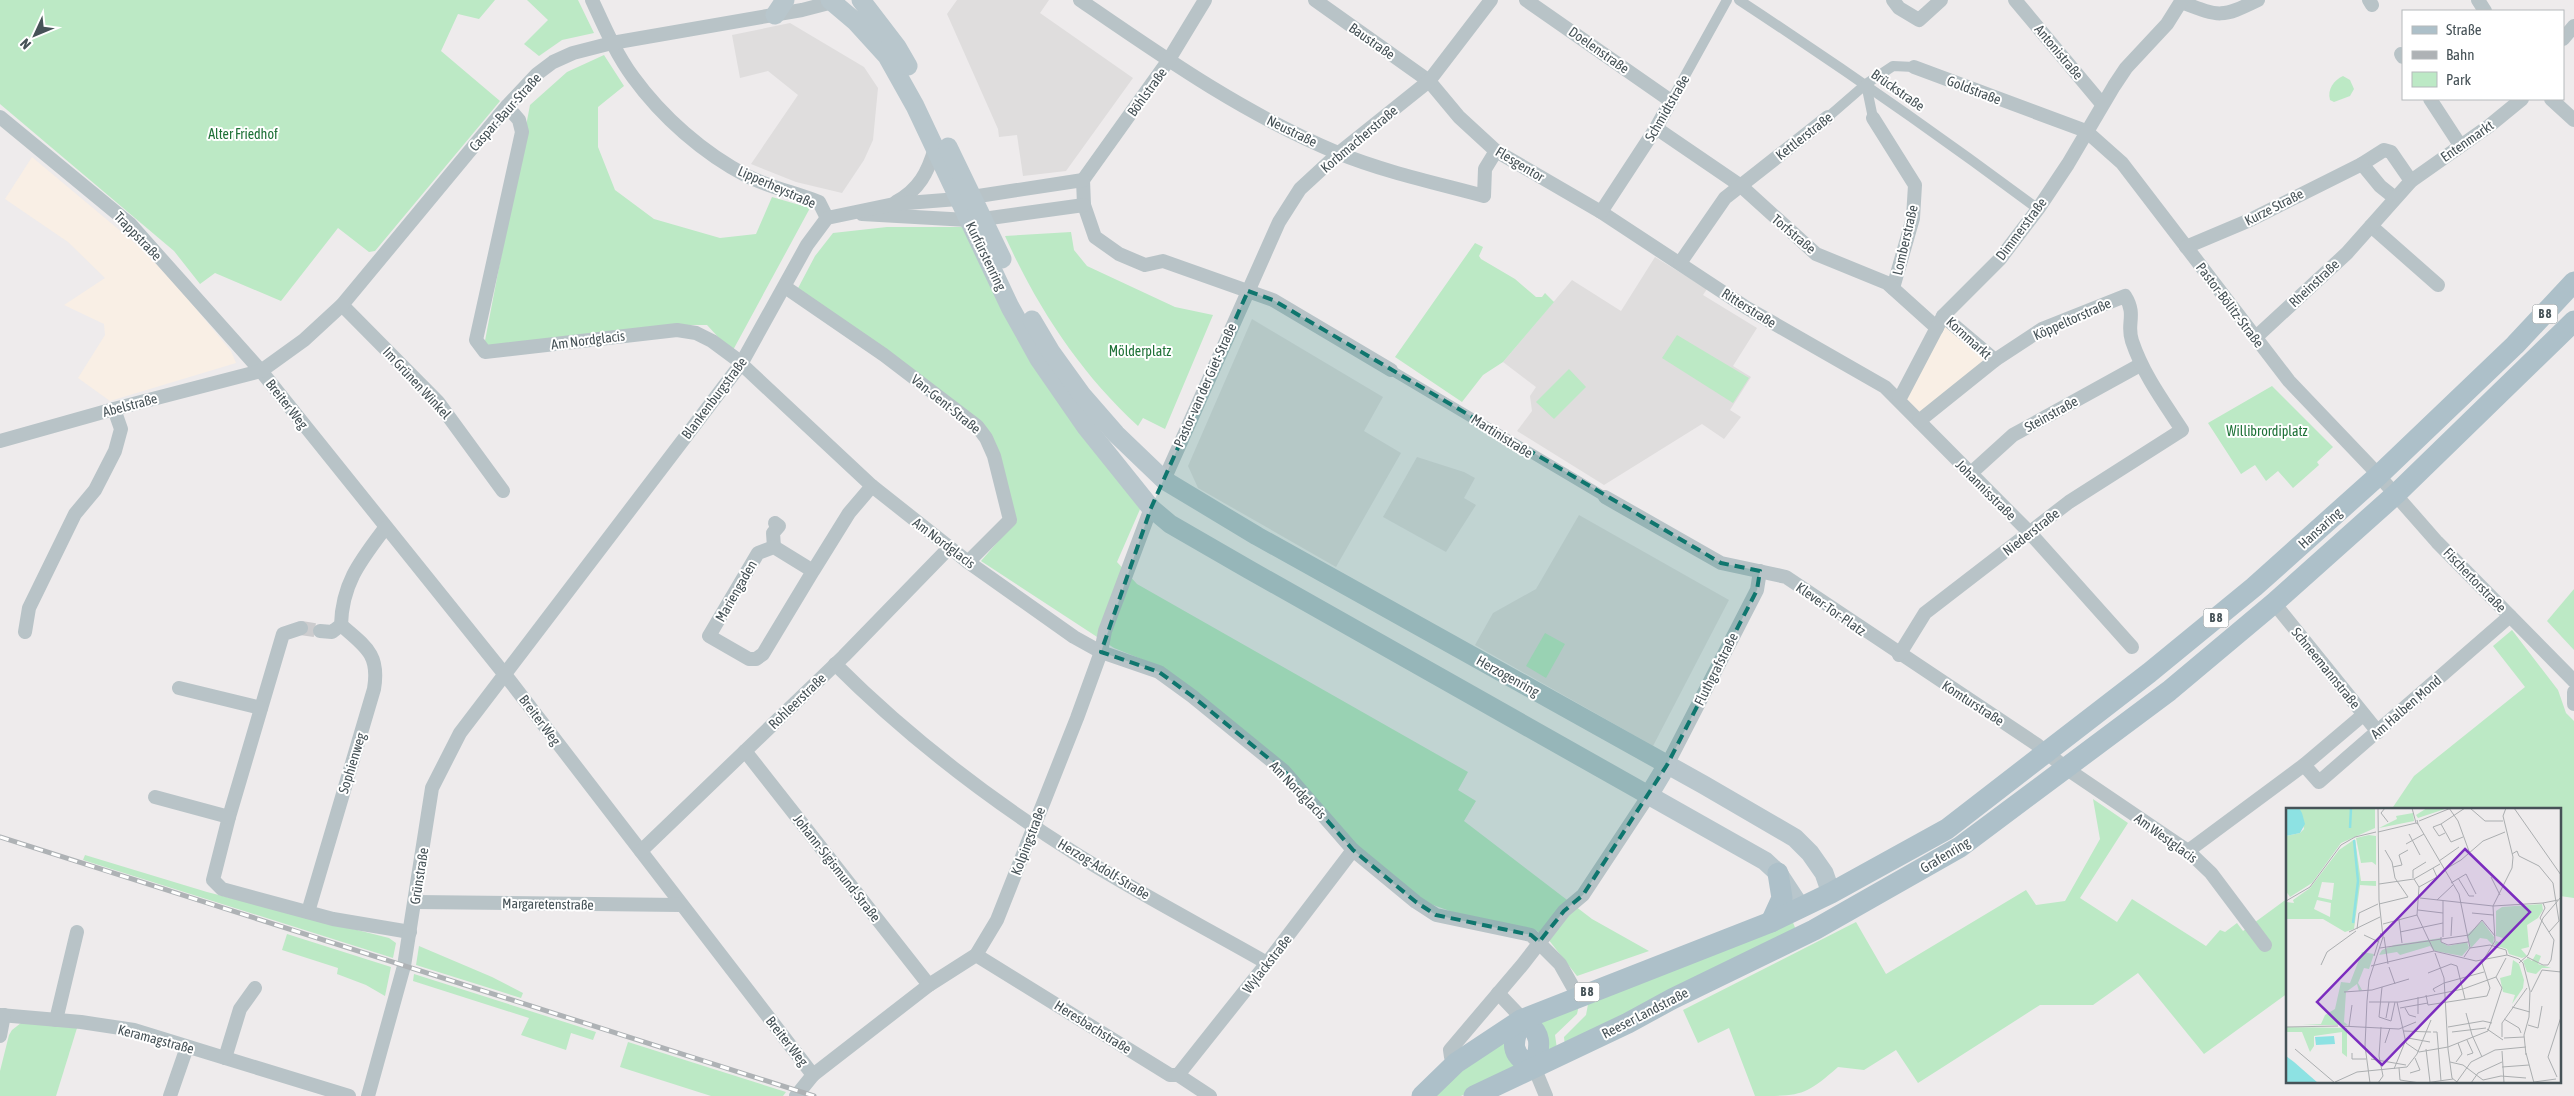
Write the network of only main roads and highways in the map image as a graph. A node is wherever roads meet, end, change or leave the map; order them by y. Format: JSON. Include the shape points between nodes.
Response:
{"nodes":[{"id":1,"x":861,"y":0,"type":"edge"},
{"id":2,"x":833,"y":1,"type":"edge"},
{"id":3,"x":965,"y":198,"type":"junction"},
{"id":4,"x":976,"y":220,"type":"junction"},
{"id":5,"x":2574,"y":282,"type":"edge"},
{"id":6,"x":2574,"y":321,"type":"edge"},
{"id":7,"x":1164,"y":480,"type":"junction"},
{"id":8,"x":1151,"y":508,"type":"junction"},
{"id":9,"x":2046,"y":753,"type":"joint"},
{"id":10,"x":1667,"y":765,"type":"junction"},
{"id":11,"x":2067,"y":769,"type":"joint"},
{"id":12,"x":1649,"y":795,"type":"junction"},
{"id":13,"x":1778,"y":873,"type":"junction"},
{"id":14,"x":1831,"y":893,"type":"junction"},
{"id":15,"x":1801,"y":908,"type":"junction"},
{"id":16,"x":1771,"y":922,"type":"junction"},
{"id":17,"x":1824,"y":925,"type":"junction"},
{"id":18,"x":1520,"y":1020,"type":"junction"},
{"id":19,"x":1534,"y":1067,"type":"junction"},
{"id":20,"x":1422,"y":1096,"type":"edge"},
{"id":21,"x":1474,"y":1096,"type":"edge"}],
"edges":[{"from":1,"to":3,"type":"main road","name":"Kurfürstenring","via":[[897,47]]},
{"from":2,"to":3,"type":"main road","name":"Kurfürstenring","via":[[887,56]]},
{"from":3,"to":4,"type":"main road","name":"Kurfürstenring"},
{"from":4,"to":7,"type":"main road","name":"Kurfürstenring","via":[[1051,352],[1082,395],[1110,428]]},
{"from":4,"to":8,"type":"main road","name":"Kurfürstenring","via":[[1010,307],[1039,359],[1086,427]]},
{"from":5,"to":9,"type":"main road","name":"Hansaring","number":"B 8","via":[[2515,345],[2379,475],[2254,587]]},
{"from":6,"to":11,"type":"main road","name":"Hansaring","number":"B 8","via":[[2396,494],[2274,603],[2169,691]]},
{"from":7,"to":8,"type":"main road"},
{"from":7,"to":10,"type":"main road","name":"Herzogenring","via":[[1257,536]]},
{"from":8,"to":12,"type":"main road","via":[[1170,524]]},
{"from":9,"to":14,"type":"main road","name":"Grafenring","number":"B 8","via":[[1947,829]]},
{"from":10,"to":12,"type":"main road"},
{"from":10,"to":14,"type":"main road","name":"Herzogenring","via":[[1795,838],[1824,873]]},
{"from":11,"to":17,"type":"main road","name":"Grafenring","number":"B 8","via":[[1960,847]]},
{"from":12,"to":13,"type":"main road","via":[[1765,861]]},
{"from":13,"to":15,"type":"main road"},
{"from":13,"to":16,"type":"main road","via":[[1782,898]]},
{"from":14,"to":15,"type":"main road","name":"Grafenring","number":"B 8"},
{"from":14,"to":17,"type":"main road"},
{"from":15,"to":16,"type":"main road","number":"B 8"},
{"from":15,"to":17,"type":"main road"},
{"from":16,"to":18,"type":"main road","number":"B 8"},
{"from":17,"to":19,"type":"main road","name":"Reeser Landstraße","number":"B 8"},
{"from":18,"to":19,"type":"main road","via":[[1514,1046],[1521,1061]]},
{"from":18,"to":20,"type":"main road","number":"B 8","via":[[1479,1045]]},
{"from":19,"to":21,"type":"main road","name":"Reeser Landstraße","number":"B 8"}]}
